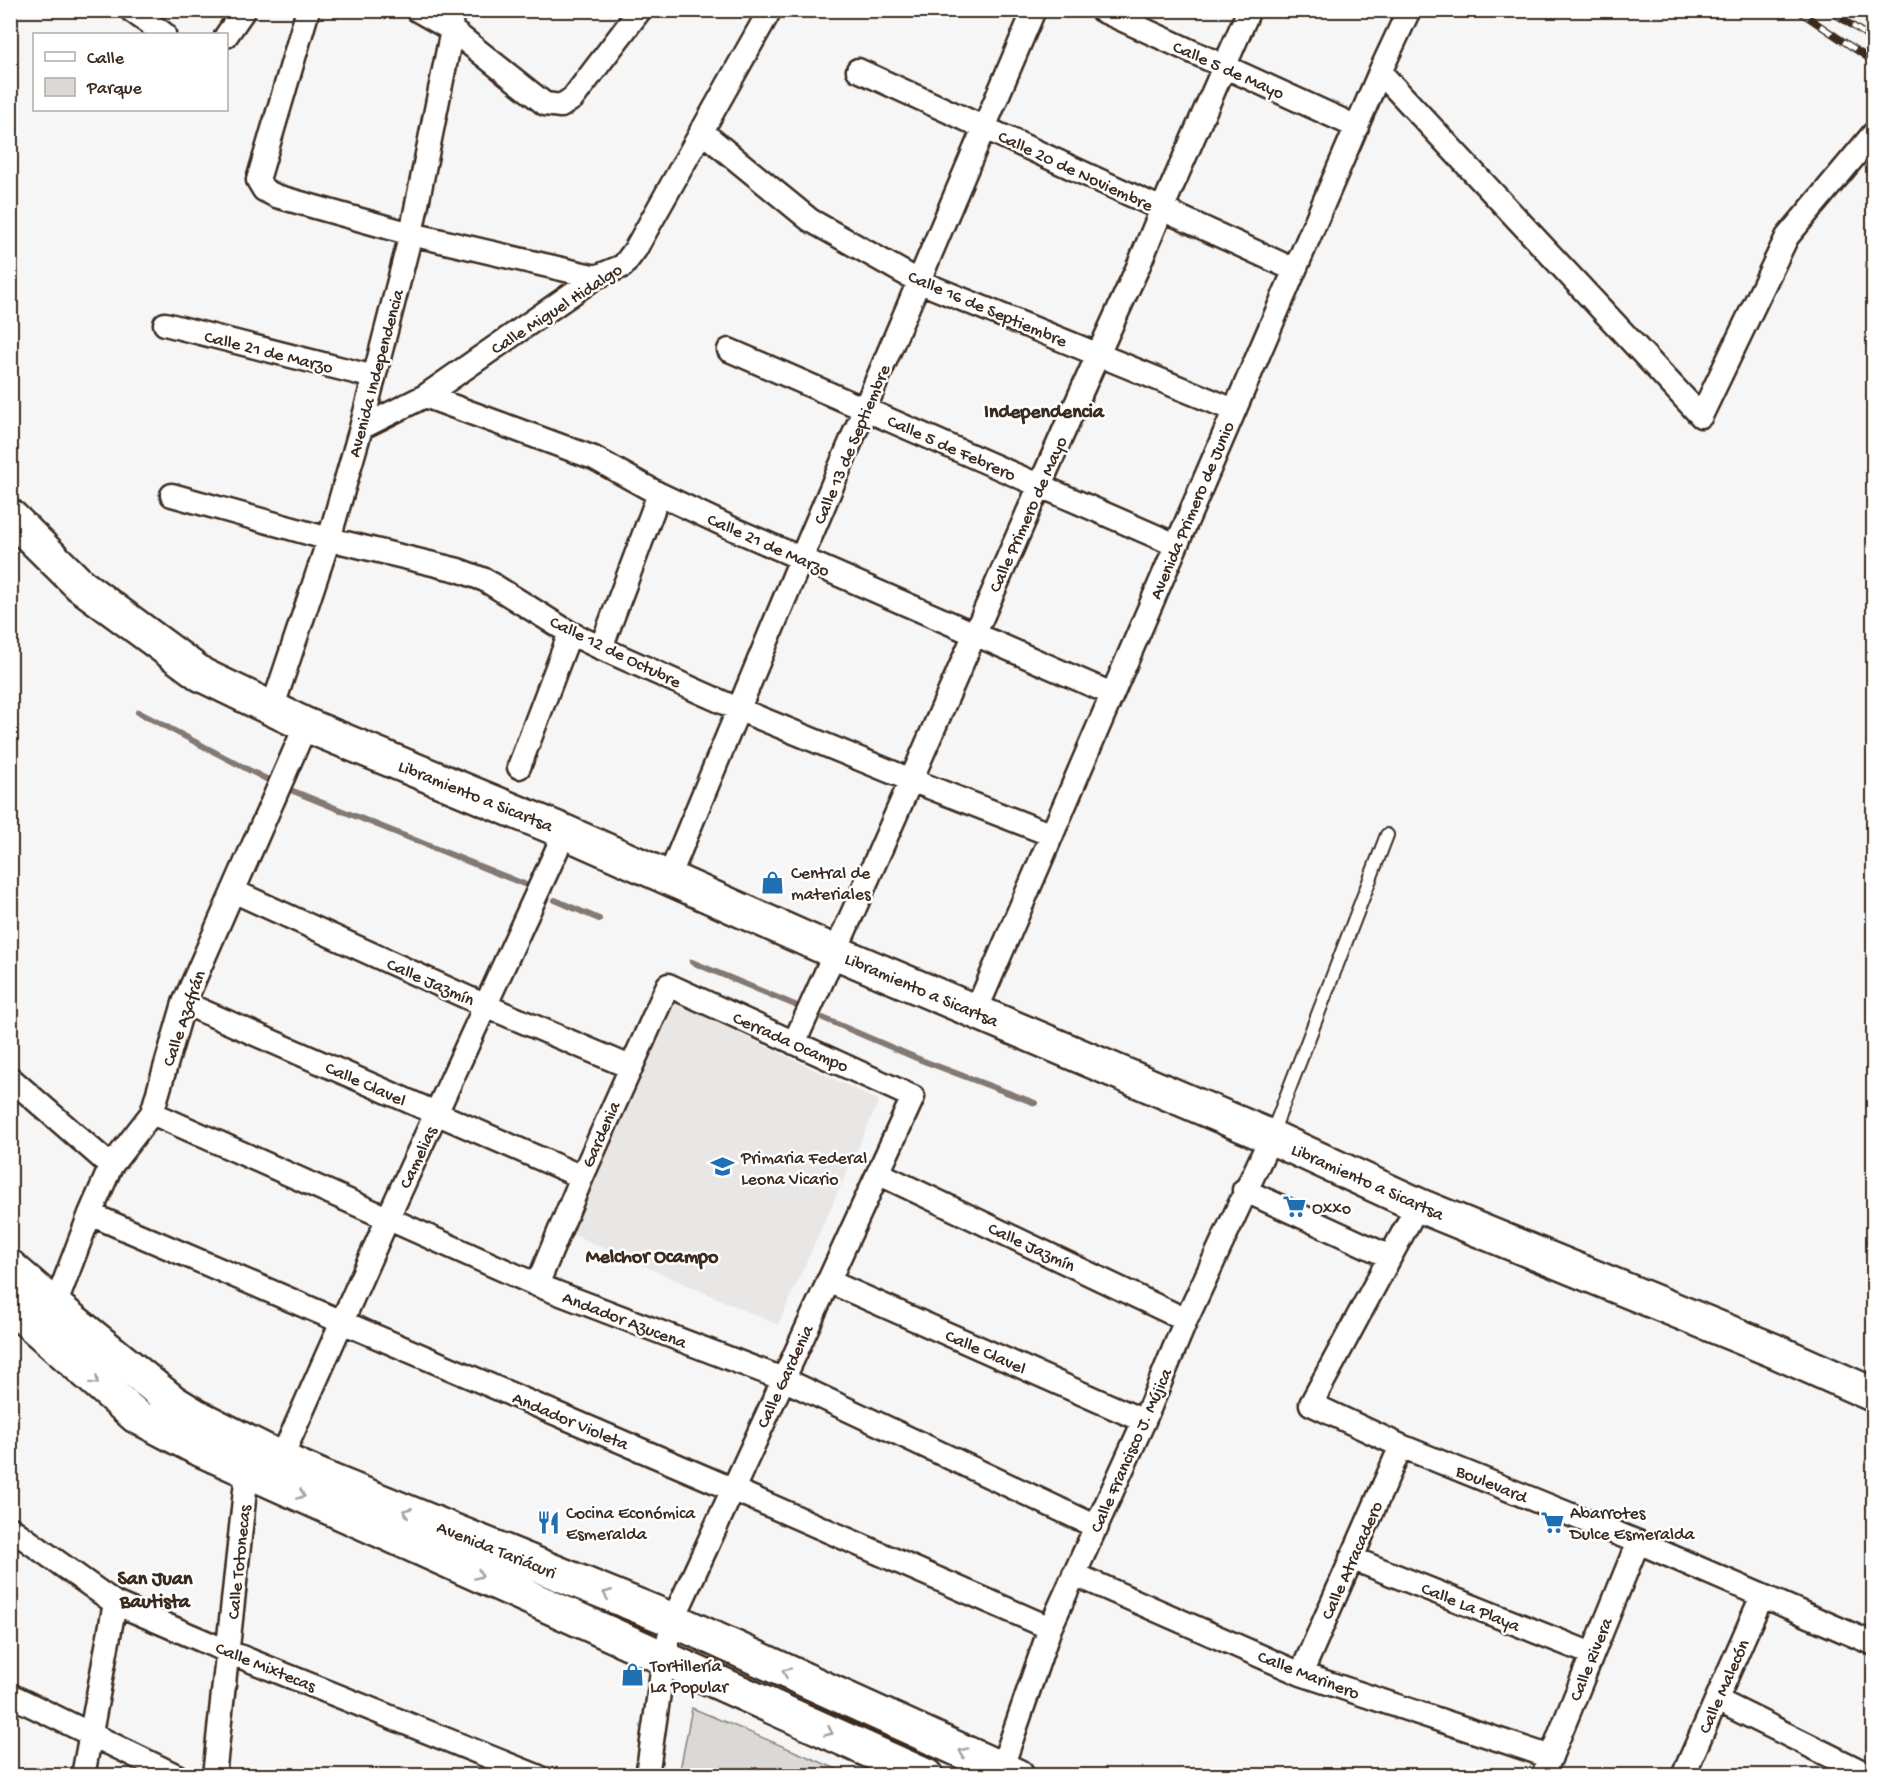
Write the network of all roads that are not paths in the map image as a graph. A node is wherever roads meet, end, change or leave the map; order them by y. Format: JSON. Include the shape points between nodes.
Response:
{"nodes":[{"id":1,"x":131,"y":10,"type":"edge"},
{"id":2,"x":244,"y":10,"type":"edge"},
{"id":3,"x":308,"y":10,"type":"edge"},
{"id":4,"x":417,"y":10,"type":"edge"},
{"id":5,"x":640,"y":10,"type":"edge"},
{"id":6,"x":770,"y":10,"type":"edge"},
{"id":7,"x":1034,"y":10,"type":"edge"},
{"id":8,"x":1101,"y":10,"type":"edge"},
{"id":9,"x":1249,"y":10,"type":"edge"},
{"id":10,"x":1409,"y":10,"type":"edge"},
{"id":11,"x":451,"y":20,"type":"edge"},
{"id":12,"x":164,"y":33,"type":"edge"},
{"id":13,"x":228,"y":33,"type":"edge"},
{"id":14,"x":1224,"y":66,"type":"junction"},
{"id":15,"x":858,"y":70,"type":"dead end"},
{"id":16,"x":1380,"y":72,"type":"junction"},
{"id":17,"x":1357,"y":127,"type":"junction"},
{"id":18,"x":985,"y":128,"type":"junction"},
{"id":19,"x":701,"y":131,"type":"junction"},
{"id":20,"x":1874,"y":133,"type":"edge"},
{"id":21,"x":1162,"y":209,"type":"junction"},
{"id":22,"x":411,"y":234,"type":"junction"},
{"id":23,"x":1295,"y":270,"type":"junction"},
{"id":24,"x":596,"y":277,"type":"junction"},
{"id":25,"x":920,"y":282,"type":"junction"},
{"id":26,"x":165,"y":324,"type":"dead end"},
{"id":27,"x":729,"y":350,"type":"dead end"},
{"id":28,"x":1098,"y":354,"type":"junction"},
{"id":29,"x":374,"y":377,"type":"junction"},
{"id":30,"x":425,"y":396,"type":"junction"},
{"id":31,"x":866,"y":410,"type":"junction"},
{"id":32,"x":1234,"y":411,"type":"junction"},
{"id":33,"x":361,"y":428,"type":"junction"},
{"id":34,"x":1040,"y":486,"type":"junction"},
{"id":35,"x":659,"y":494,"type":"junction"},
{"id":36,"x":172,"y":495,"type":"dead end"},
{"id":37,"x":10,"y":516,"type":"edge"},
{"id":38,"x":329,"y":538,"type":"junction"},
{"id":39,"x":1176,"y":545,"type":"junction"},
{"id":40,"x":801,"y":559,"type":"junction"},
{"id":41,"x":974,"y":632,"type":"junction"},
{"id":42,"x":570,"y":633,"type":"junction"},
{"id":43,"x":601,"y":648,"type":"junction"},
{"id":44,"x":1112,"y":694,"type":"junction"},
{"id":45,"x":272,"y":709,"type":"junction"},
{"id":46,"x":740,"y":710,"type":"junction"},
{"id":47,"x":306,"y":725,"type":"junction"},
{"id":48,"x":519,"y":767,"type":"dead end"},
{"id":49,"x":911,"y":780,"type":"junction"},
{"id":50,"x":565,"y":832,"type":"junction"},
{"id":51,"x":1052,"y":835,"type":"junction"},
{"id":52,"x":1387,"y":835,"type":"dead end"},
{"id":53,"x":669,"y":877,"type":"junction"},
{"id":54,"x":233,"y":891,"type":"junction"},
{"id":55,"x":836,"y":952,"type":"junction"},
{"id":56,"x":669,"y":986,"type":"joint"},
{"id":57,"x":184,"y":1003,"type":"junction"},
{"id":58,"x":486,"y":1006,"type":"junction"},
{"id":59,"x":976,"y":1011,"type":"junction"},
{"id":60,"x":794,"y":1043,"type":"junction"},
{"id":61,"x":630,"y":1067,"type":"junction"},
{"id":62,"x":10,"y":1078,"type":"edge"},
{"id":63,"x":913,"y":1097,"type":"joint"},
{"id":64,"x":152,"y":1113,"type":"junction"},
{"id":65,"x":437,"y":1115,"type":"junction"},
{"id":66,"x":1271,"y":1137,"type":"junction"},
{"id":67,"x":111,"y":1166,"type":"junction"},
{"id":68,"x":878,"y":1173,"type":"junction"},
{"id":69,"x":582,"y":1177,"type":"junction"},
{"id":70,"x":1244,"y":1190,"type":"junction"},
{"id":71,"x":1418,"y":1205,"type":"junction"},
{"id":72,"x":90,"y":1214,"type":"junction"},
{"id":73,"x":388,"y":1218,"type":"junction"},
{"id":74,"x":1390,"y":1257,"type":"junction"},
{"id":75,"x":10,"y":1267,"type":"edge"},
{"id":76,"x":828,"y":1281,"type":"junction"},
{"id":77,"x":537,"y":1285,"type":"junction"},
{"id":78,"x":10,"y":1305,"type":"edge"},
{"id":79,"x":55,"y":1306,"type":"junction"},
{"id":80,"x":1186,"y":1320,"type":"junction"},
{"id":81,"x":343,"y":1323,"type":"junction"},
{"id":82,"x":783,"y":1379,"type":"junction"},
{"id":83,"x":1874,"y":1395,"type":"edge"},
{"id":84,"x":1144,"y":1421,"type":"junction"},
{"id":85,"x":1401,"y":1446,"type":"junction"},
{"id":86,"x":266,"y":1471,"type":"junction"},
{"id":87,"x":732,"y":1489,"type":"junction"},
{"id":88,"x":1097,"y":1527,"type":"junction"},
{"id":89,"x":10,"y":1528,"type":"edge"},
{"id":90,"x":1638,"y":1542,"type":"junction"},
{"id":91,"x":1351,"y":1558,"type":"junction"},
{"id":92,"x":1074,"y":1574,"type":"junction"},
{"id":93,"x":1762,"y":1596,"type":"junction"},
{"id":94,"x":115,"y":1603,"type":"junction"},
{"id":95,"x":673,"y":1620,"type":"junction"},
{"id":96,"x":1050,"y":1628,"type":"junction"},
{"id":97,"x":1874,"y":1644,"type":"edge"},
{"id":98,"x":229,"y":1652,"type":"junction"},
{"id":99,"x":1592,"y":1654,"type":"junction"},
{"id":100,"x":664,"y":1658,"type":"junction"},
{"id":101,"x":1301,"y":1674,"type":"junction"},
{"id":102,"x":10,"y":1695,"type":"edge"},
{"id":103,"x":1717,"y":1700,"type":"junction"},
{"id":104,"x":92,"y":1733,"type":"junction"},
{"id":105,"x":1547,"y":1766,"type":"edge"},
{"id":106,"x":1005,"y":1773,"type":"edge"},
{"id":107,"x":83,"y":1776,"type":"edge"},
{"id":108,"x":177,"y":1776,"type":"edge"},
{"id":109,"x":214,"y":1776,"type":"edge"},
{"id":110,"x":537,"y":1776,"type":"edge"},
{"id":111,"x":647,"y":1776,"type":"edge"},
{"id":112,"x":926,"y":1776,"type":"edge"},
{"id":113,"x":1683,"y":1776,"type":"edge"},
{"id":114,"x":1871,"y":1776,"type":"edge"}],
"edges":[{"from":1,"to":12,"type":"street"},
{"from":2,"to":13,"type":"street"},
{"from":3,"to":22,"type":"street","via":[[258,180],[264,190],[276,196]]},
{"from":4,"to":11,"type":"street"},
{"from":5,"to":11,"type":"street","via":[[573,99],[561,106],[545,104]]},
{"from":6,"to":19,"type":"street","name":"Calle Miguel Hidalgo"},
{"from":7,"to":18,"type":"street","name":"Calle 13 de Septiembre"},
{"from":8,"to":14,"type":"street","name":"Calle 5 de Mayo"},
{"from":9,"to":14,"type":"street","name":"Calle Primero de Mayo"},
{"from":10,"to":16,"type":"street","name":"Avenida Primero de Junio"},
{"from":11,"to":22,"type":"street","name":"Avenida Independencia"},
{"from":14,"to":17,"type":"street","name":"Calle 5 de Mayo"},
{"from":14,"to":21,"type":"street","name":"Calle Primero de Mayo"},
{"from":15,"to":18,"type":"street","name":"Calle 20 de Noviembre"},
{"from":16,"to":17,"type":"street","name":"Avenida Primero de Junio"},
{"from":16,"to":20,"type":"street","via":[[1701,416],[1787,237]]},
{"from":17,"to":23,"type":"street","name":"Avenida Primero de Junio"},
{"from":18,"to":21,"type":"street","name":"Calle 20 de Noviembre"},
{"from":18,"to":25,"type":"street","name":"Calle 13 de Septiembre"},
{"from":19,"to":24,"type":"street","name":"Calle Miguel Hidalgo","via":[[635,250],[623,266]]},
{"from":19,"to":25,"type":"street","name":"Calle 16 de Septiembre","via":[[810,220]]},
{"from":21,"to":23,"type":"street","name":"Calle 20 de Noviembre"},
{"from":21,"to":28,"type":"street","name":"Calle Primero de Mayo"},
{"from":22,"to":24,"type":"street"},
{"from":22,"to":29,"type":"street","name":"Avenida Independencia"},
{"from":23,"to":32,"type":"street","name":"Avenida Primero de Junio"},
{"from":24,"to":30,"type":"street","name":"Calle Miguel Hidalgo"},
{"from":25,"to":28,"type":"street","name":"Calle 16 de Septiembre"},
{"from":25,"to":31,"type":"street","name":"Calle 13 de Septiembre"},
{"from":26,"to":29,"type":"street","name":"Calle 21 de Marzo"},
{"from":27,"to":31,"type":"street","name":"Calle 5 de Febrero"},
{"from":28,"to":32,"type":"street","name":"Calle 16 de Septiembre"},
{"from":28,"to":34,"type":"street","name":"Calle Primero de Mayo"},
{"from":29,"to":33,"type":"street","name":"Avenida Independencia"},
{"from":30,"to":33,"type":"street","name":"Calle Miguel Hidalgo"},
{"from":30,"to":35,"type":"street","name":"Calle 21 de Marzo","via":[[594,458]]},
{"from":31,"to":34,"type":"street","name":"Calle 5 de Febrero"},
{"from":31,"to":40,"type":"street","name":"Calle 13 de Septiembre"},
{"from":32,"to":39,"type":"street","name":"Avenida Primero de Junio"},
{"from":33,"to":38,"type":"street","name":"Avenida Independencia"},
{"from":34,"to":39,"type":"street","name":"Calle 5 de Febrero"},
{"from":34,"to":41,"type":"street","name":"Calle Primero de Mayo"},
{"from":35,"to":40,"type":"street","name":"Calle 21 de Marzo"},
{"from":35,"to":43,"type":"street"},
{"from":36,"to":38,"type":"street","name":"Calle 12 de Octubre"},
{"from":37,"to":45,"type":"street","name":"Libramiento a Sicartsa","via":[[80,585],[202,675]]},
{"from":38,"to":42,"type":"street","name":"Calle 12 de Octubre","via":[[485,580]]},
{"from":38,"to":45,"type":"street","name":"Avenida Independencia"},
{"from":39,"to":44,"type":"street","name":"Avenida Primero de Junio"},
{"from":40,"to":41,"type":"street","name":"Calle 21 de Marzo"},
{"from":40,"to":46,"type":"street","name":"Calle 13 de Septiembre"},
{"from":41,"to":44,"type":"street","name":"Calle 21 de Marzo"},
{"from":41,"to":49,"type":"street","name":"Calle Primero de Mayo"},
{"from":42,"to":43,"type":"street","name":"Calle 12 de Octubre"},
{"from":42,"to":48,"type":"street"},
{"from":43,"to":46,"type":"street","name":"Calle 12 de Octubre"},
{"from":44,"to":51,"type":"street","name":"Avenida Primero de Junio"},
{"from":45,"to":47,"type":"street","name":"Libramiento a Sicartsa"},
{"from":46,"to":49,"type":"street","name":"Calle 12 de Octubre"},
{"from":46,"to":53,"type":"street","name":"Calle 13 de Septiembre"},
{"from":47,"to":50,"type":"street","name":"Libramiento a Sicartsa"},
{"from":47,"to":54,"type":"street","name":"Calle Azafrán"},
{"from":49,"to":51,"type":"street","name":"Calle 12 de Octubre"},
{"from":49,"to":55,"type":"street","name":"Calle Primero de Mayo"},
{"from":50,"to":53,"type":"street","name":"Libramiento a Sicartsa"},
{"from":50,"to":58,"type":"street","name":"Camelias"},
{"from":51,"to":59,"type":"street","name":"Avenida Primero de Junio"},
{"from":52,"to":66,"type":"lane"},
{"from":53,"to":55,"type":"street","name":"Libramiento a Sicartsa"},
{"from":54,"to":57,"type":"street","name":"Calle Azafrán"},
{"from":54,"to":58,"type":"street","name":"Calle Jazmín"},
{"from":55,"to":59,"type":"street","name":"Libramiento a Sicartsa"},
{"from":55,"to":60,"type":"street","name":"Calle Primero de Mayo"},
{"from":56,"to":60,"type":"street","name":"Cerrada Ocampo"},
{"from":56,"to":61,"type":"street","name":"Gardenia"},
{"from":57,"to":64,"type":"street","name":"Calle Azafrán"},
{"from":57,"to":65,"type":"street","name":"Calle Clavel"},
{"from":58,"to":61,"type":"street","name":"Calle Jazmín"},
{"from":58,"to":65,"type":"street","name":"Camelias"},
{"from":59,"to":66,"type":"street","name":"Libramiento a Sicartsa"},
{"from":60,"to":63,"type":"street","name":"Cerrada Ocampo"},
{"from":61,"to":69,"type":"street","name":"Gardenia"},
{"from":62,"to":67,"type":"street"},
{"from":63,"to":68,"type":"street","name":"Calle Gardenia"},
{"from":64,"to":67,"type":"street","name":"Calle Azafrán"},
{"from":64,"to":73,"type":"street","name":"Andador Azucena"},
{"from":65,"to":69,"type":"street","name":"Calle Clavel"},
{"from":65,"to":73,"type":"street","name":"Camelias"},
{"from":66,"to":70,"type":"street","name":"Calle Francisco J. Mújica"},
{"from":66,"to":71,"type":"street","name":"Libramiento a Sicartsa"},
{"from":67,"to":72,"type":"street","name":"Calle Azafrán"},
{"from":68,"to":76,"type":"street","name":"Calle Gardenia"},
{"from":68,"to":80,"type":"street","name":"Calle Jazmín"},
{"from":69,"to":77,"type":"street","name":"Gardenia"},
{"from":70,"to":74,"type":"street"},
{"from":70,"to":80,"type":"street","name":"Calle Francisco J. Mújica"},
{"from":71,"to":74,"type":"street"},
{"from":71,"to":83,"type":"street","name":"Libramiento a Sicartsa"},
{"from":72,"to":79,"type":"street","name":"Calle Azafrán"},
{"from":72,"to":81,"type":"street","name":"Andador Violeta"},
{"from":73,"to":77,"type":"street","name":"Andador Azucena"},
{"from":73,"to":81,"type":"street","name":"Camelias"},
{"from":74,"to":85,"type":"street","name":"Boulevard","via":[[1311,1404]]},
{"from":75,"to":79,"type":"street","name":"Avenida Tariácuri"},
{"from":76,"to":82,"type":"street","name":"Calle Gardenia"},
{"from":76,"to":84,"type":"street","name":"Calle Clavel"},
{"from":77,"to":82,"type":"street","name":"Andador Azucena"},
{"from":78,"to":86,"type":"street","name":"Avenida Tariácuri","one_way":true,"via":[[136,1416]]},
{"from":79,"to":86,"type":"street","name":"Avenida Tariácuri"},
{"from":80,"to":84,"type":"street","name":"Calle Francisco J. Mújica"},
{"from":81,"to":86,"type":"street","name":"Camelias"},
{"from":81,"to":87,"type":"street","name":"Andador Violeta"},
{"from":82,"to":87,"type":"street","name":"Calle Gardenia"},
{"from":82,"to":88,"type":"street","name":"Andador Azucena"},
{"from":84,"to":88,"type":"street","name":"Calle Francisco J. Mújica"},
{"from":85,"to":90,"type":"street","name":"Boulevard"},
{"from":85,"to":91,"type":"street","name":"Calle Atracadero"},
{"from":95,"to":86,"type":"street","name":"Avenida Tariácuri","one_way":true,"via":[[331,1481]]},
{"from":86,"to":98,"type":"street","name":"Calle Totonecas"},
{"from":86,"to":100,"type":"street","name":"Avenida Tariácuri","one_way":true},
{"from":87,"to":95,"type":"street","name":"Calle Gardenia"},
{"from":87,"to":96,"type":"street","name":"Andador Violeta"},
{"from":88,"to":92,"type":"street","name":"Calle Francisco J. Mújica"},
{"from":89,"to":94,"type":"street","name":"Calle Mixtecas"},
{"from":90,"to":93,"type":"street","name":"Boulevard"},
{"from":90,"to":99,"type":"street","name":"Calle Rivera"},
{"from":91,"to":99,"type":"street","name":"Calle La Playa"},
{"from":91,"to":101,"type":"street","name":"Calle Atracadero"},
{"from":92,"to":96,"type":"street","name":"Calle Francisco J. Mújica"},
{"from":92,"to":101,"type":"street","name":"Calle Marinero"},
{"from":93,"to":97,"type":"street","name":"Boulevard"},
{"from":93,"to":103,"type":"street","name":"Calle Malecón"},
{"from":94,"to":98,"type":"street","name":"Calle Mixtecas"},
{"from":94,"to":104,"type":"street"},
{"from":95,"to":100,"type":"street","name":"Calle Gardenia"},
{"from":106,"to":95,"type":"street","name":"Avenida Tariácuri","one_way":true},
{"from":96,"to":106,"type":"street","name":"Calle Francisco J. Mújica"},
{"from":98,"to":109,"type":"street","name":"Calle Totonecas"},
{"from":98,"to":110,"type":"street","name":"Calle Mixtecas"},
{"from":99,"to":105,"type":"street","name":"Calle Rivera"},
{"from":100,"to":111,"type":"street","name":"Calle Gardenia"},
{"from":100,"to":112,"type":"street","name":"Avenida Tariácuri","one_way":true},
{"from":101,"to":105,"type":"street","name":"Calle Marinero"},
{"from":102,"to":104,"type":"street"},
{"from":103,"to":113,"type":"street","name":"Calle Malecón"},
{"from":103,"to":114,"type":"street"},
{"from":104,"to":107,"type":"street"},
{"from":104,"to":108,"type":"street"}]}
